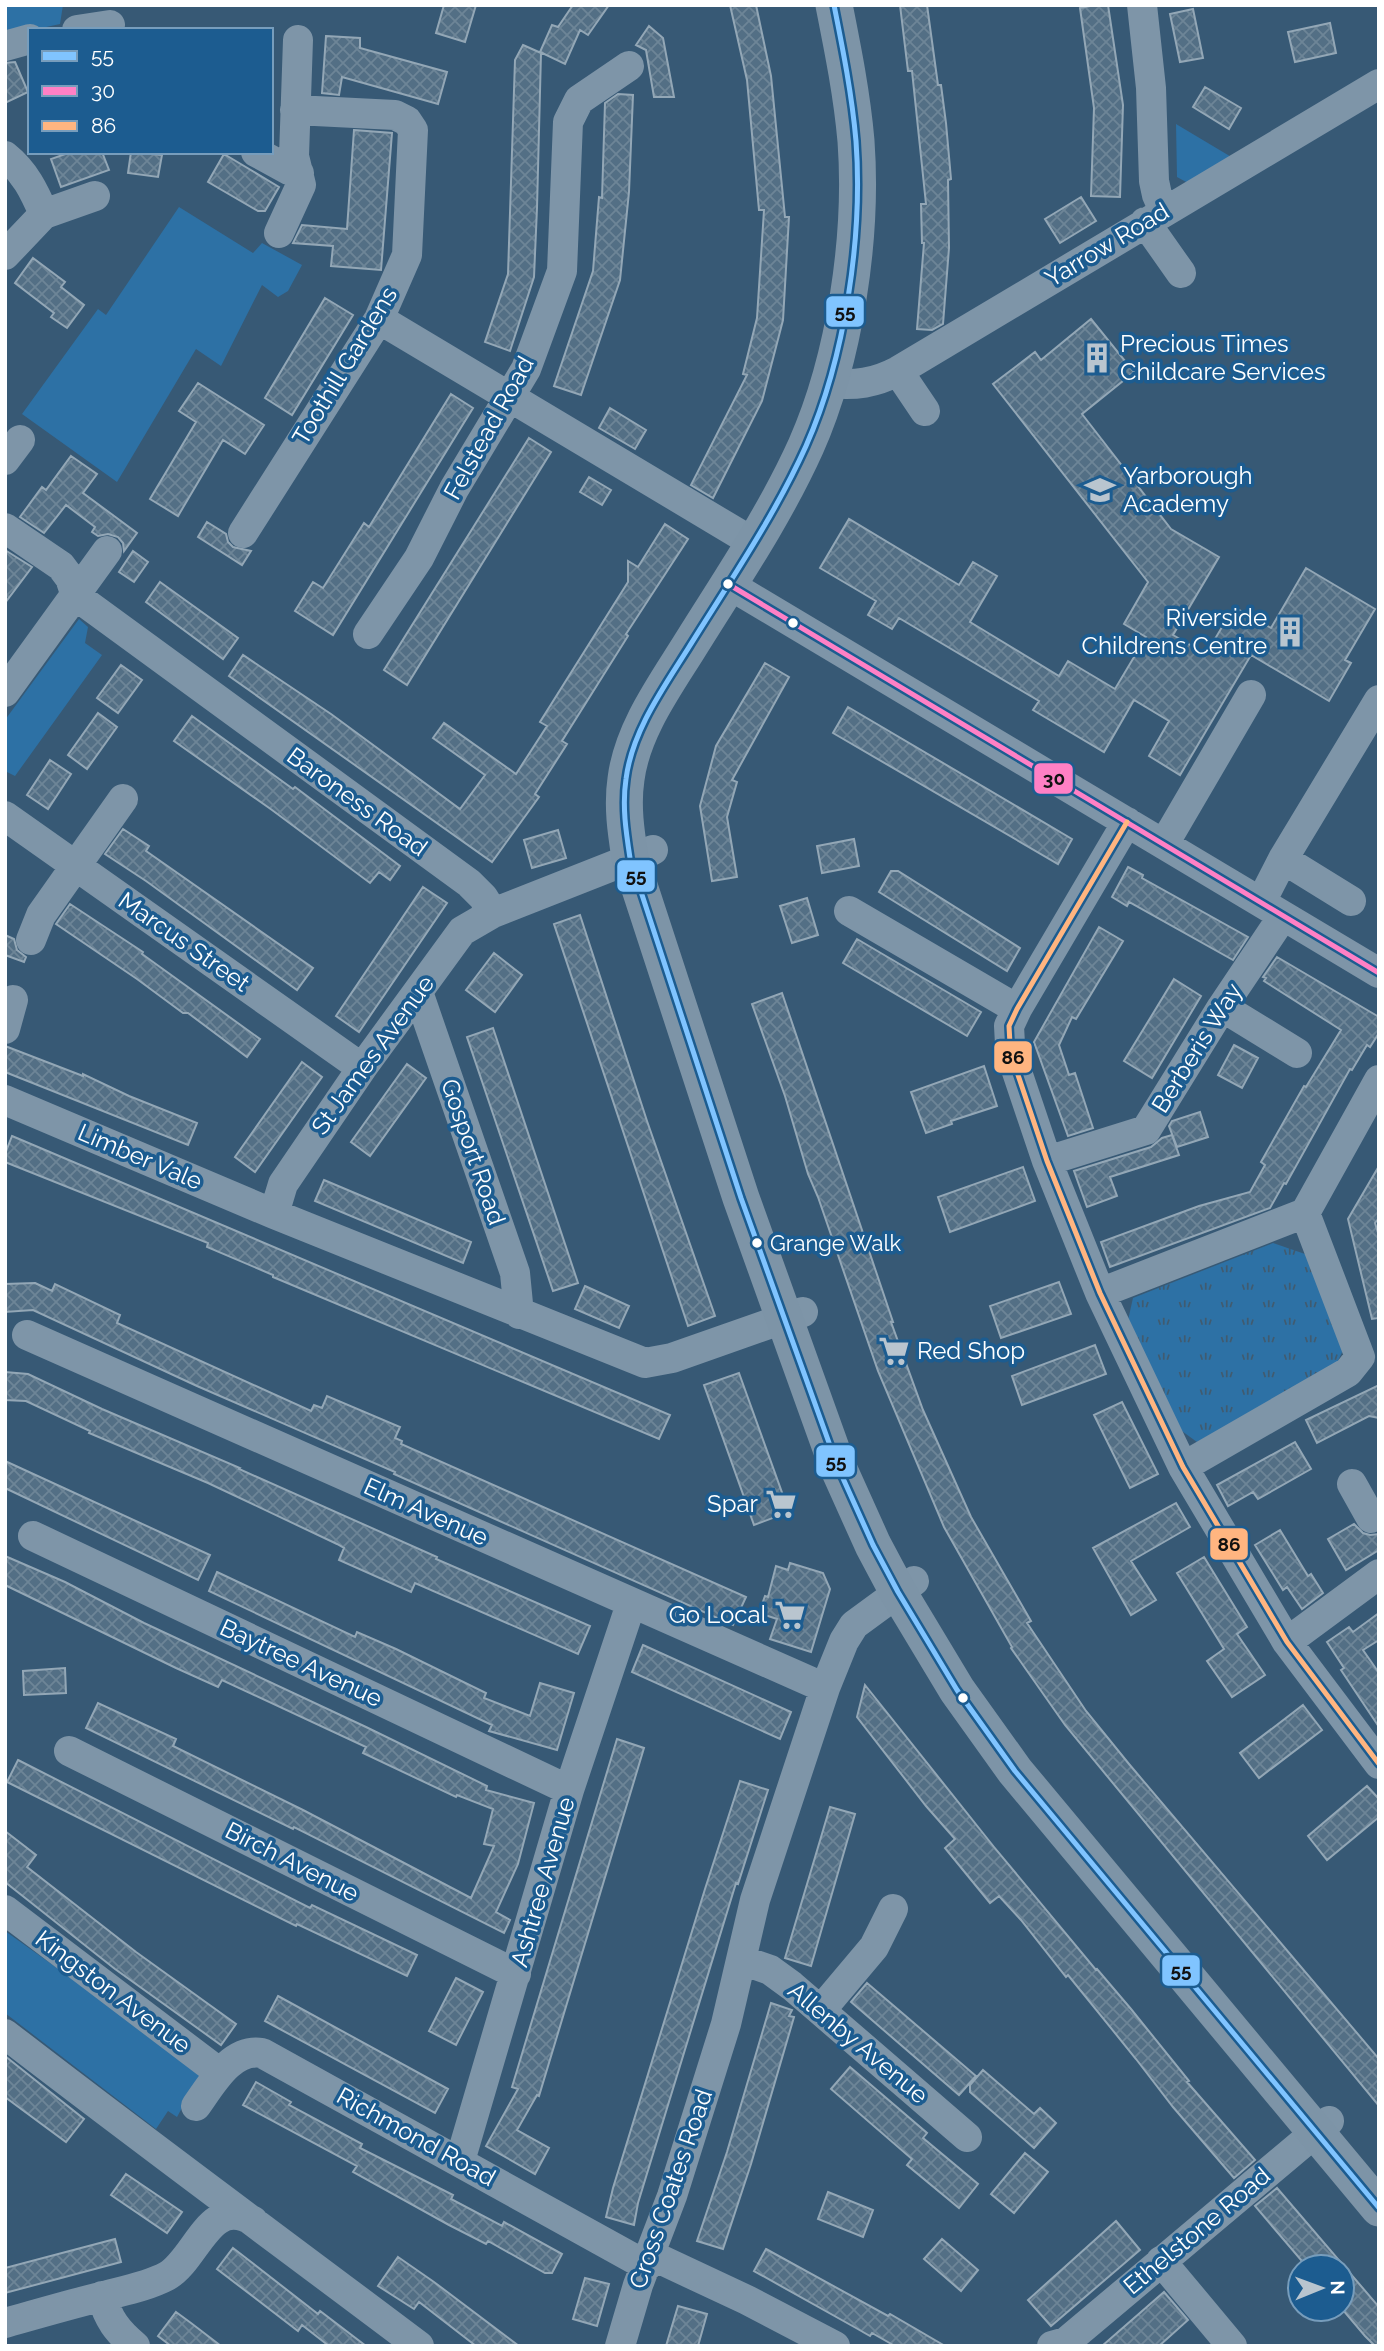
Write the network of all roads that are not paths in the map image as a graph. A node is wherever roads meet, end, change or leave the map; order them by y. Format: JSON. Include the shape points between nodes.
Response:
{"nodes":[{"id":1,"x":834,"y":5,"type":"edge"},
{"id":2,"x":1142,"y":5,"type":"edge"},
{"id":3,"x":110,"y":25,"type":"dead end"},
{"id":4,"x":90,"y":28,"type":"edge"},
{"id":5,"x":28,"y":40,"type":"edge"},
{"id":6,"x":298,"y":40,"type":"dead end"},
{"id":7,"x":5,"y":46,"type":"edge"},
{"id":8,"x":629,"y":66,"type":"dead end"},
{"id":9,"x":1379,"y":84,"type":"edge"},
{"id":10,"x":295,"y":110,"type":"junction"},
{"id":11,"x":260,"y":154,"type":"edge"},
{"id":12,"x":5,"y":156,"type":"edge"},
{"id":13,"x":299,"y":173,"type":"junction"},
{"id":14,"x":95,"y":196,"type":"dead end"},
{"id":15,"x":44,"y":214,"type":"junction"},
{"id":16,"x":1155,"y":216,"type":"junction"},
{"id":17,"x":279,"y":233,"type":"dead end"},
{"id":18,"x":5,"y":255,"type":"edge"},
{"id":19,"x":1181,"y":274,"type":"dead end"},
{"id":20,"x":379,"y":319,"type":"junction"},
{"id":21,"x":898,"y":371,"type":"junction"},
{"id":22,"x":829,"y":383,"type":"junction"},
{"id":23,"x":511,"y":398,"type":"junction"},
{"id":24,"x":925,"y":411,"type":"dead end"},
{"id":25,"x":5,"y":528,"type":"edge"},
{"id":26,"x":243,"y":533,"type":"dead end"},
{"id":27,"x":754,"y":542,"type":"junction"},
{"id":28,"x":107,"y":551,"type":"dead end"},
{"id":29,"x":728,"y":584,"type":"junction"},
{"id":30,"x":76,"y":596,"type":"junction"},
{"id":31,"x":368,"y":634,"type":"dead end"},
{"id":32,"x":8,"y":682,"type":"edge"},
{"id":33,"x":1251,"y":695,"type":"dead end"},
{"id":34,"x":1379,"y":700,"type":"edge"},
{"id":35,"x":123,"y":799,"type":"dead end"},
{"id":36,"x":5,"y":816,"type":"edge"},
{"id":37,"x":1127,"y":822,"type":"junction"},
{"id":38,"x":1164,"y":844,"type":"junction"},
{"id":39,"x":641,"y":854,"type":"junction"},
{"id":40,"x":1283,"y":859,"type":"junction"},
{"id":41,"x":77,"y":867,"type":"junction"},
{"id":42,"x":1351,"y":901,"type":"dead end"},
{"id":43,"x":1272,"y":909,"type":"junction"},
{"id":44,"x":849,"y":911,"type":"dead end"},
{"id":45,"x":494,"y":913,"type":"junction"},
{"id":46,"x":31,"y":940,"type":"dead end"},
{"id":47,"x":1379,"y":973,"type":"edge"},
{"id":48,"x":418,"y":992,"type":"junction"},
{"id":49,"x":13,"y":1000,"type":"dead end"},
{"id":50,"x":1222,"y":1007,"type":"junction"},
{"id":51,"x":1017,"y":1009,"type":"junction"},
{"id":52,"x":5,"y":1030,"type":"edge"},
{"id":53,"x":1297,"y":1053,"type":"dead end"},
{"id":54,"x":362,"y":1069,"type":"junction"},
{"id":55,"x":1379,"y":1080,"type":"edge"},
{"id":56,"x":5,"y":1100,"type":"edge"},
{"id":57,"x":1047,"y":1161,"type":"junction"},
{"id":58,"x":1305,"y":1213,"type":"junction"},
{"id":59,"x":274,"y":1214,"type":"junction"},
{"id":60,"x":1100,"y":1293,"type":"junction"},
{"id":61,"x":519,"y":1314,"type":"junction"},
{"id":62,"x":793,"y":1315,"type":"junction"},
{"id":63,"x":27,"y":1335,"type":"dead end"},
{"id":64,"x":1369,"y":1359,"type":"edge"},
{"id":65,"x":1183,"y":1467,"type":"junction"},
{"id":66,"x":1352,"y":1485,"type":"dead end"},
{"id":67,"x":1371,"y":1518,"type":"dead end"},
{"id":68,"x":33,"y":1536,"type":"dead end"},
{"id":69,"x":1379,"y":1574,"type":"edge"},
{"id":70,"x":906,"y":1586,"type":"junction"},
{"id":71,"x":631,"y":1604,"type":"junction"},
{"id":72,"x":1287,"y":1642,"type":"junction"},
{"id":73,"x":825,"y":1688,"type":"junction"},
{"id":74,"x":69,"y":1751,"type":"dead end"},
{"id":75,"x":1379,"y":1765,"type":"edge"},
{"id":76,"x":569,"y":1790,"type":"junction"},
{"id":77,"x":893,"y":1909,"type":"dead end"},
{"id":78,"x":5,"y":1910,"type":"edge"},
{"id":79,"x":742,"y":1960,"type":"junction"},
{"id":80,"x":516,"y":1974,"type":"junction"},
{"id":81,"x":821,"y":2010,"type":"junction"},
{"id":82,"x":5,"y":2034,"type":"edge"},
{"id":83,"x":220,"y":2073,"type":"junction"},
{"id":84,"x":196,"y":2106,"type":"dead end"},
{"id":85,"x":1323,"y":2127,"type":"junction"},
{"id":86,"x":967,"y":2137,"type":"dead end"},
{"id":87,"x":460,"y":2161,"type":"junction"},
{"id":88,"x":1379,"y":2208,"type":"edge"},
{"id":89,"x":261,"y":2226,"type":"junction"},
{"id":90,"x":649,"y":2261,"type":"junction"},
{"id":91,"x":1161,"y":2261,"type":"junction"},
{"id":92,"x":102,"y":2296,"type":"junction"},
{"id":93,"x":5,"y":2323,"type":"edge"},
{"id":94,"x":1059,"y":2344,"type":"edge"},
{"id":95,"x":135,"y":2346,"type":"edge"},
{"id":96,"x":419,"y":2346,"type":"edge"},
{"id":97,"x":620,"y":2346,"type":"edge"},
{"id":98,"x":835,"y":2346,"type":"edge"},
{"id":99,"x":1232,"y":2346,"type":"edge"}],
"edges":[{"from":1,"to":22,"type":"main road","via":[[856,141],[857,213],[847,300]]},
{"from":2,"to":16,"type":"street","via":[[1151,88]]},
{"from":3,"to":4,"type":"street"},
{"from":5,"to":7,"type":"street"},
{"from":6,"to":10,"type":"street"},
{"from":8,"to":23,"type":"street","name":"Felstead Road","via":[[579,100],[568,122],[562,271]]},
{"from":9,"to":16,"type":"street","name":"Yarrow Road"},
{"from":10,"to":13,"type":"street","via":[[294,156]]},
{"from":10,"to":20,"type":"street","name":"Toothill Gardens","via":[[395,115],[413,130],[407,255]]},
{"from":11,"to":13,"type":"street"},
{"from":12,"to":15,"type":"street","via":[[31,184]]},
{"from":13,"to":17,"type":"street","via":[[299,192]]},
{"from":14,"to":15,"type":"street"},
{"from":15,"to":18,"type":"street"},
{"from":16,"to":19,"type":"street"},
{"from":16,"to":21,"type":"street","name":"Yarrow Road"},
{"from":20,"to":23,"type":"street"},
{"from":20,"to":26,"type":"street","name":"Toothill Gardens"},
{"from":21,"to":22,"type":"street","name":"Yarrow Road","via":[[870,383]]},
{"from":21,"to":24,"type":"street"},
{"from":22,"to":27,"type":"main road","via":[[807,444]]},
{"from":23,"to":27,"type":"street"},
{"from":23,"to":31,"type":"street","name":"Felstead Road","via":[[454,489],[419,558]]},
{"from":25,"to":30,"type":"street","via":[[61,566],[71,578]]},
{"from":27,"to":29,"type":"main road"},
{"from":28,"to":30,"type":"street"},
{"from":29,"to":37,"type":"street"},
{"from":29,"to":39,"type":"main road","via":[[674,671],[635,746],[626,779],[624,819]]},
{"from":30,"to":32,"type":"street"},
{"from":30,"to":45,"type":"street","name":"Baroness Road","via":[[469,883]]},
{"from":33,"to":38,"type":"street"},
{"from":34,"to":40,"type":"street","name":"Berberis Way"},
{"from":35,"to":41,"type":"street"},
{"from":36,"to":41,"type":"street","name":"Marcus Street"},
{"from":37,"to":38,"type":"street"},
{"from":37,"to":51,"type":"street"},
{"from":38,"to":43,"type":"street"},
{"from":39,"to":45,"type":"street"},
{"from":39,"to":62,"type":"main road"},
{"from":40,"to":42,"type":"street"},
{"from":40,"to":43,"type":"street","name":"Berberis Way"},
{"from":41,"to":46,"type":"street","via":[[41,915]]},
{"from":41,"to":54,"type":"street","name":"Marcus Street"},
{"from":43,"to":47,"type":"street"},
{"from":43,"to":50,"type":"street","name":"Berberis Way"},
{"from":44,"to":51,"type":"street"},
{"from":45,"to":48,"type":"street","name":"St James Avenue","via":[[462,931]]},
{"from":48,"to":54,"type":"street","name":"St James Avenue"},
{"from":48,"to":61,"type":"street","name":"Gosport Road","via":[[515,1273]]},
{"from":49,"to":52,"type":"street"},
{"from":50,"to":53,"type":"street"},
{"from":50,"to":57,"type":"street","name":"Berberis Way","via":[[1146,1130]]},
{"from":51,"to":57,"type":"street","via":[[1009,1026],[1010,1044]]},
{"from":54,"to":59,"type":"street","name":"St James Avenue","via":[[283,1184]]},
{"from":55,"to":58,"type":"street"},
{"from":56,"to":59,"type":"street","name":"Limber Vale"},
{"from":57,"to":60,"type":"street"},
{"from":58,"to":60,"type":"street"},
{"from":58,"to":64,"type":"street"},
{"from":59,"to":61,"type":"street"},
{"from":60,"to":65,"type":"street"},
{"from":61,"to":62,"type":"street","via":[[645,1363],[672,1358]]},
{"from":62,"to":70,"type":"main road","via":[[837,1465],[868,1533]]},
{"from":63,"to":71,"type":"street","name":"Elm Avenue"},
{"from":64,"to":65,"type":"street"},
{"from":65,"to":72,"type":"street"},
{"from":66,"to":67,"type":"street"},
{"from":68,"to":76,"type":"street","name":"Baytree Avenue"},
{"from":69,"to":72,"type":"street"},
{"from":70,"to":73,"type":"street","name":"Cross Coates Road","via":[[854,1625]]},
{"from":70,"to":85,"type":"main road","via":[[957,1690],[1015,1771]]},
{"from":71,"to":73,"type":"street","name":"Elm Avenue"},
{"from":71,"to":76,"type":"street","name":"Ashtree Avenue"},
{"from":72,"to":75,"type":"street"},
{"from":73,"to":79,"type":"street","name":"Cross Coates Road","via":[[765,1869]]},
{"from":74,"to":80,"type":"street","name":"Birch Avenue"},
{"from":76,"to":80,"type":"street","name":"Ashtree Avenue"},
{"from":77,"to":81,"type":"street","via":[[874,1947]]},
{"from":78,"to":83,"type":"street","name":"Kingston Avenue"},
{"from":79,"to":81,"type":"street","name":"Allenby Avenue","via":[[770,1970]]},
{"from":79,"to":90,"type":"street","name":"Cross Coates Road","via":[[726,2024]]},
{"from":80,"to":87,"type":"street","name":"Ashtree Avenue"},
{"from":81,"to":86,"type":"street","name":"Allenby Avenue"},
{"from":82,"to":89,"type":"street"},
{"from":83,"to":84,"type":"street","name":"Richmond Road"},
{"from":83,"to":87,"type":"street","name":"Richmond Road","via":[[243,2053],[262,2053]]},
{"from":85,"to":88,"type":"main road"},
{"from":85,"to":91,"type":"street","name":"Ethelstone Road"},
{"from":87,"to":90,"type":"street","name":"Richmond Road"},
{"from":89,"to":92,"type":"street","via":[[243,2216],[222,2217],[206,2228],[181,2266],[166,2276]]},
{"from":89,"to":96,"type":"street"},
{"from":90,"to":97,"type":"street","name":"Cross Coates Road"},
{"from":90,"to":98,"type":"street","name":"Richmond Road","via":[[747,2300]]},
{"from":91,"to":94,"type":"street","name":"Ethelstone Road"},
{"from":91,"to":99,"type":"street"},
{"from":92,"to":93,"type":"street"},
{"from":92,"to":95,"type":"street","via":[[117,2331]]}]}
